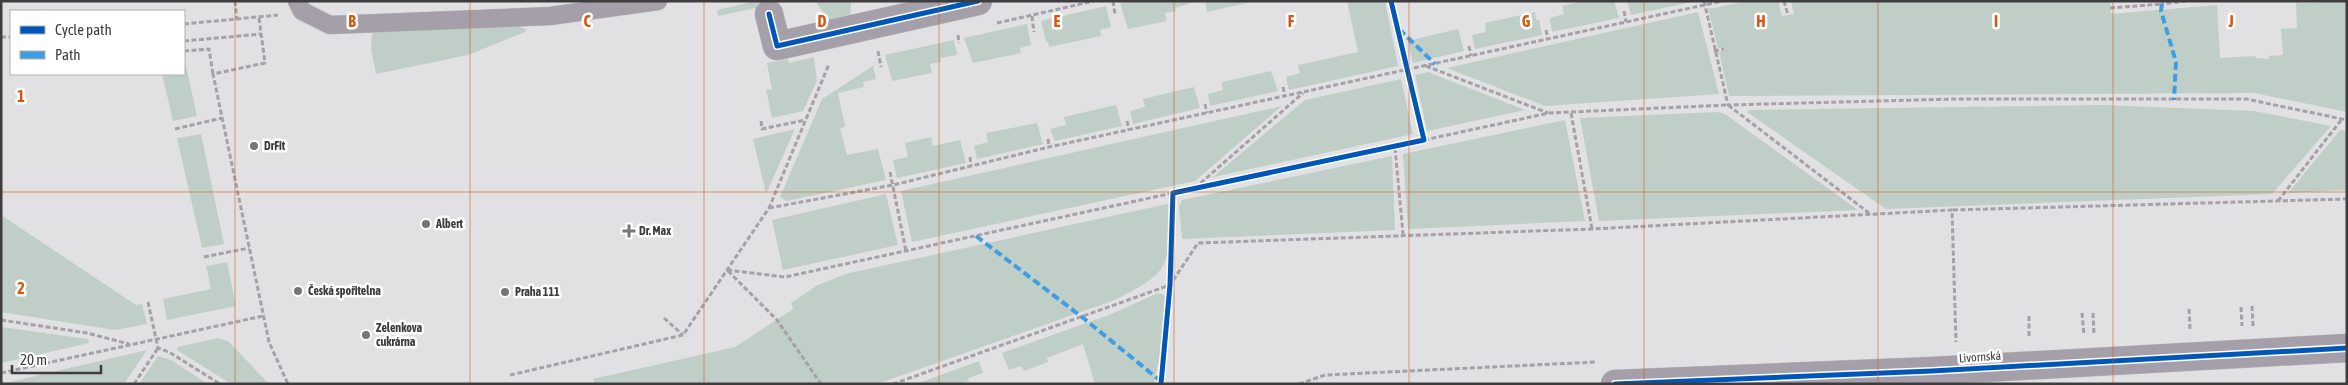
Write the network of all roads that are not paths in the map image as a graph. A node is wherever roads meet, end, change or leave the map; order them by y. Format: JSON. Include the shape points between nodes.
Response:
{"nodes":[{"id":1,"x":658,"y":1,"type":"edge"},
{"id":2,"x":978,"y":1,"type":"edge"},
{"id":3,"x":300,"y":6,"type":"edge"},
{"id":4,"x":919,"y":8,"type":"edge"},
{"id":5,"x":769,"y":14,"type":"dead end"},
{"id":6,"x":2347,"y":348,"type":"edge"},
{"id":7,"x":1615,"y":384,"type":"edge"}],
"edges":[{"from":1,"to":3,"type":"lane","via":[[550,16],[330,25]]},
{"from":2,"to":4,"type":"street"},
{"from":4,"to":5,"type":"street","via":[[777,46]]},
{"from":6,"to":7,"type":"street","name":"Livornská","via":[[1932,371]]}]}
